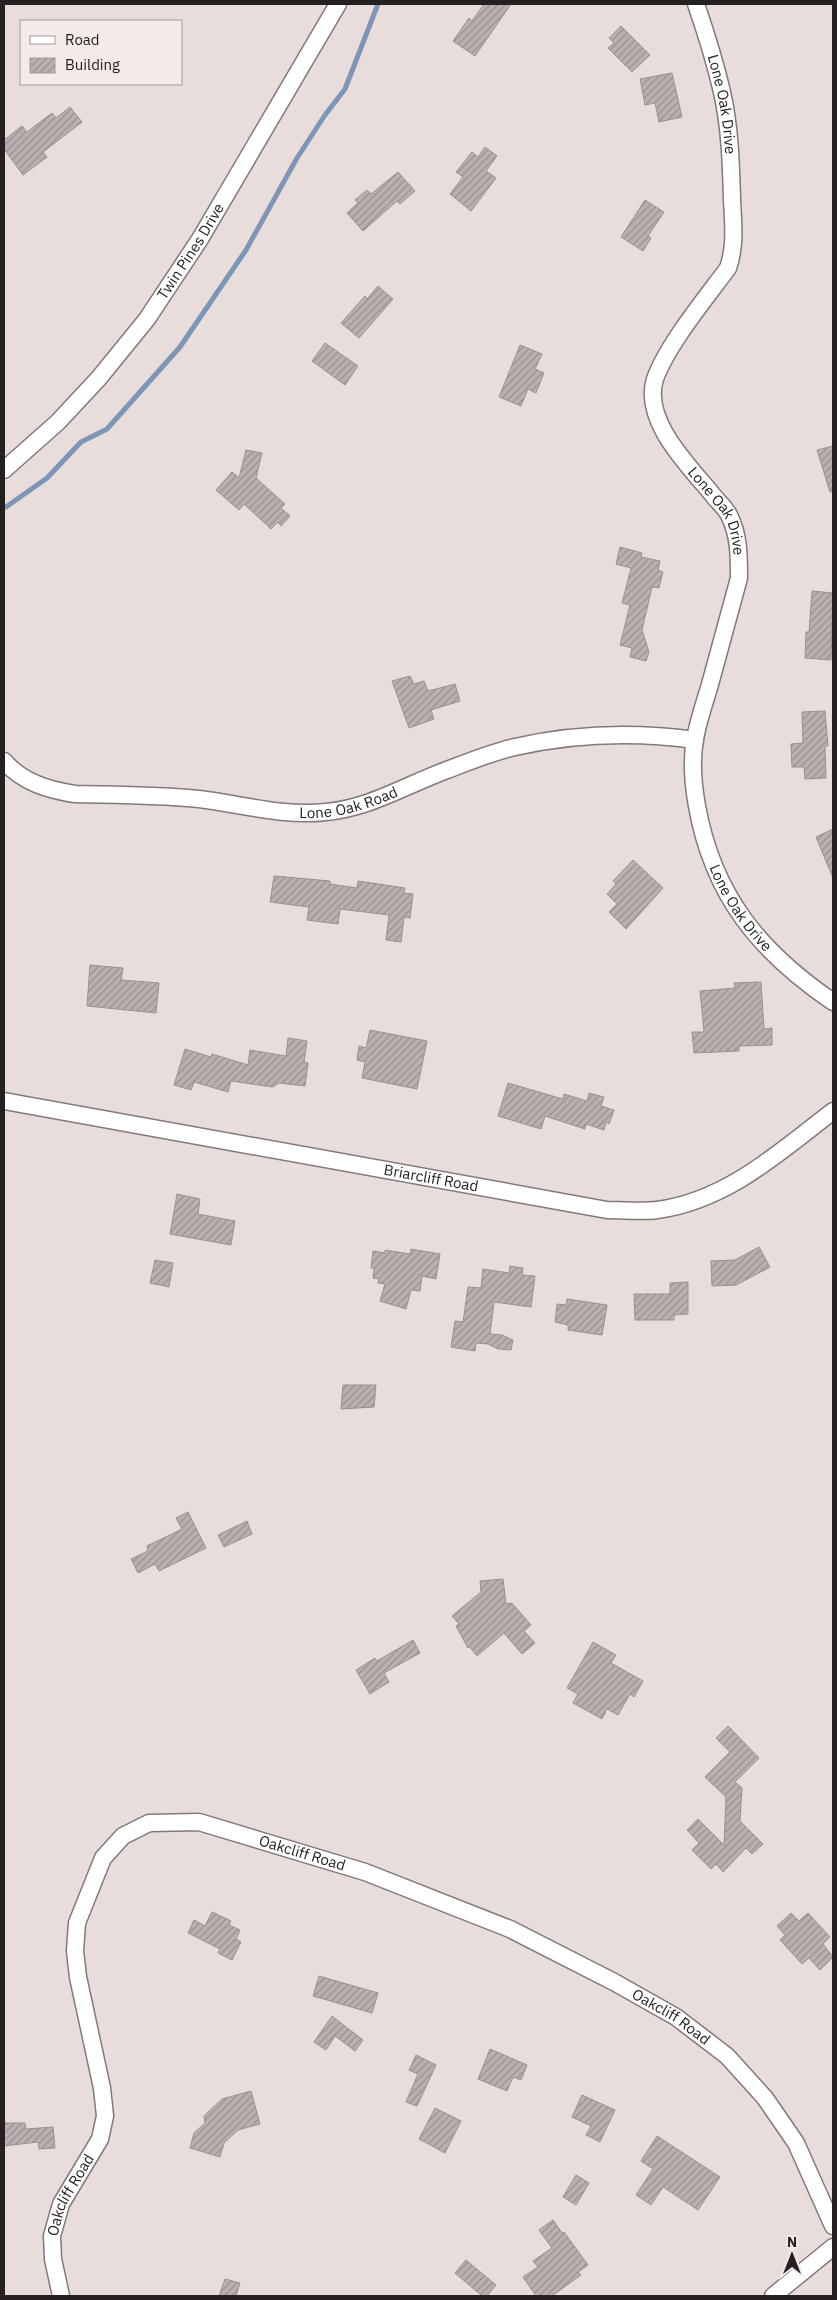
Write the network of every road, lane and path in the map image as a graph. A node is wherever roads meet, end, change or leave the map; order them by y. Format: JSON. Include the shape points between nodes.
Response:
{"nodes":[{"id":1,"x":338,"y":4,"type":"edge"},
{"id":2,"x":696,"y":4,"type":"edge"},
{"id":3,"x":4,"y":470,"type":"edge"},
{"id":4,"x":695,"y":740,"type":"junction"},
{"id":5,"x":4,"y":761,"type":"edge"},
{"id":6,"x":833,"y":1002,"type":"edge"},
{"id":7,"x":4,"y":1101,"type":"edge"},
{"id":8,"x":833,"y":1112,"type":"edge"},
{"id":9,"x":833,"y":2226,"type":"edge"},
{"id":10,"x":833,"y":2247,"type":"edge"},
{"id":11,"x":61,"y":2296,"type":"edge"},
{"id":12,"x":773,"y":2296,"type":"edge"}],
"edges":[{"from":1,"to":3,"type":"street","name":"Twin Pines Drive","via":[[200,239],[147,319],[58,422]]},
{"from":2,"to":4,"type":"street","name":"Lone Oak Drive","via":[[710,43],[722,94],[731,167],[732,254],[728,268],[662,361],[653,394],[655,414],[664,430],[682,458],[728,513],[737,534],[740,554],[739,578]]},
{"from":4,"to":5,"type":"street","name":"Lone Oak Road","via":[[615,736],[513,747],[446,770],[363,806],[326,812],[287,812],[199,799],[54,791],[30,781],[10,769]]},
{"from":4,"to":6,"type":"street","name":"Lone Oak Drive","via":[[694,786],[702,834],[714,871],[745,922],[768,951]]},
{"from":7,"to":8,"type":"street","name":"Briarcliff Road","via":[[607,1210],[657,1210],[704,1199],[763,1165]]},
{"from":9,"to":11,"type":"street","name":"Oakcliff Road","via":[[796,2142],[764,2098],[727,2056],[676,2017],[510,1929],[365,1872],[199,1822],[149,1823],[123,1836],[103,1858],[77,1923],[75,1951],[78,1977],[105,2116],[100,2139],[61,2204],[52,2236],[52,2259]]},
{"from":10,"to":12,"type":"street"}]}
